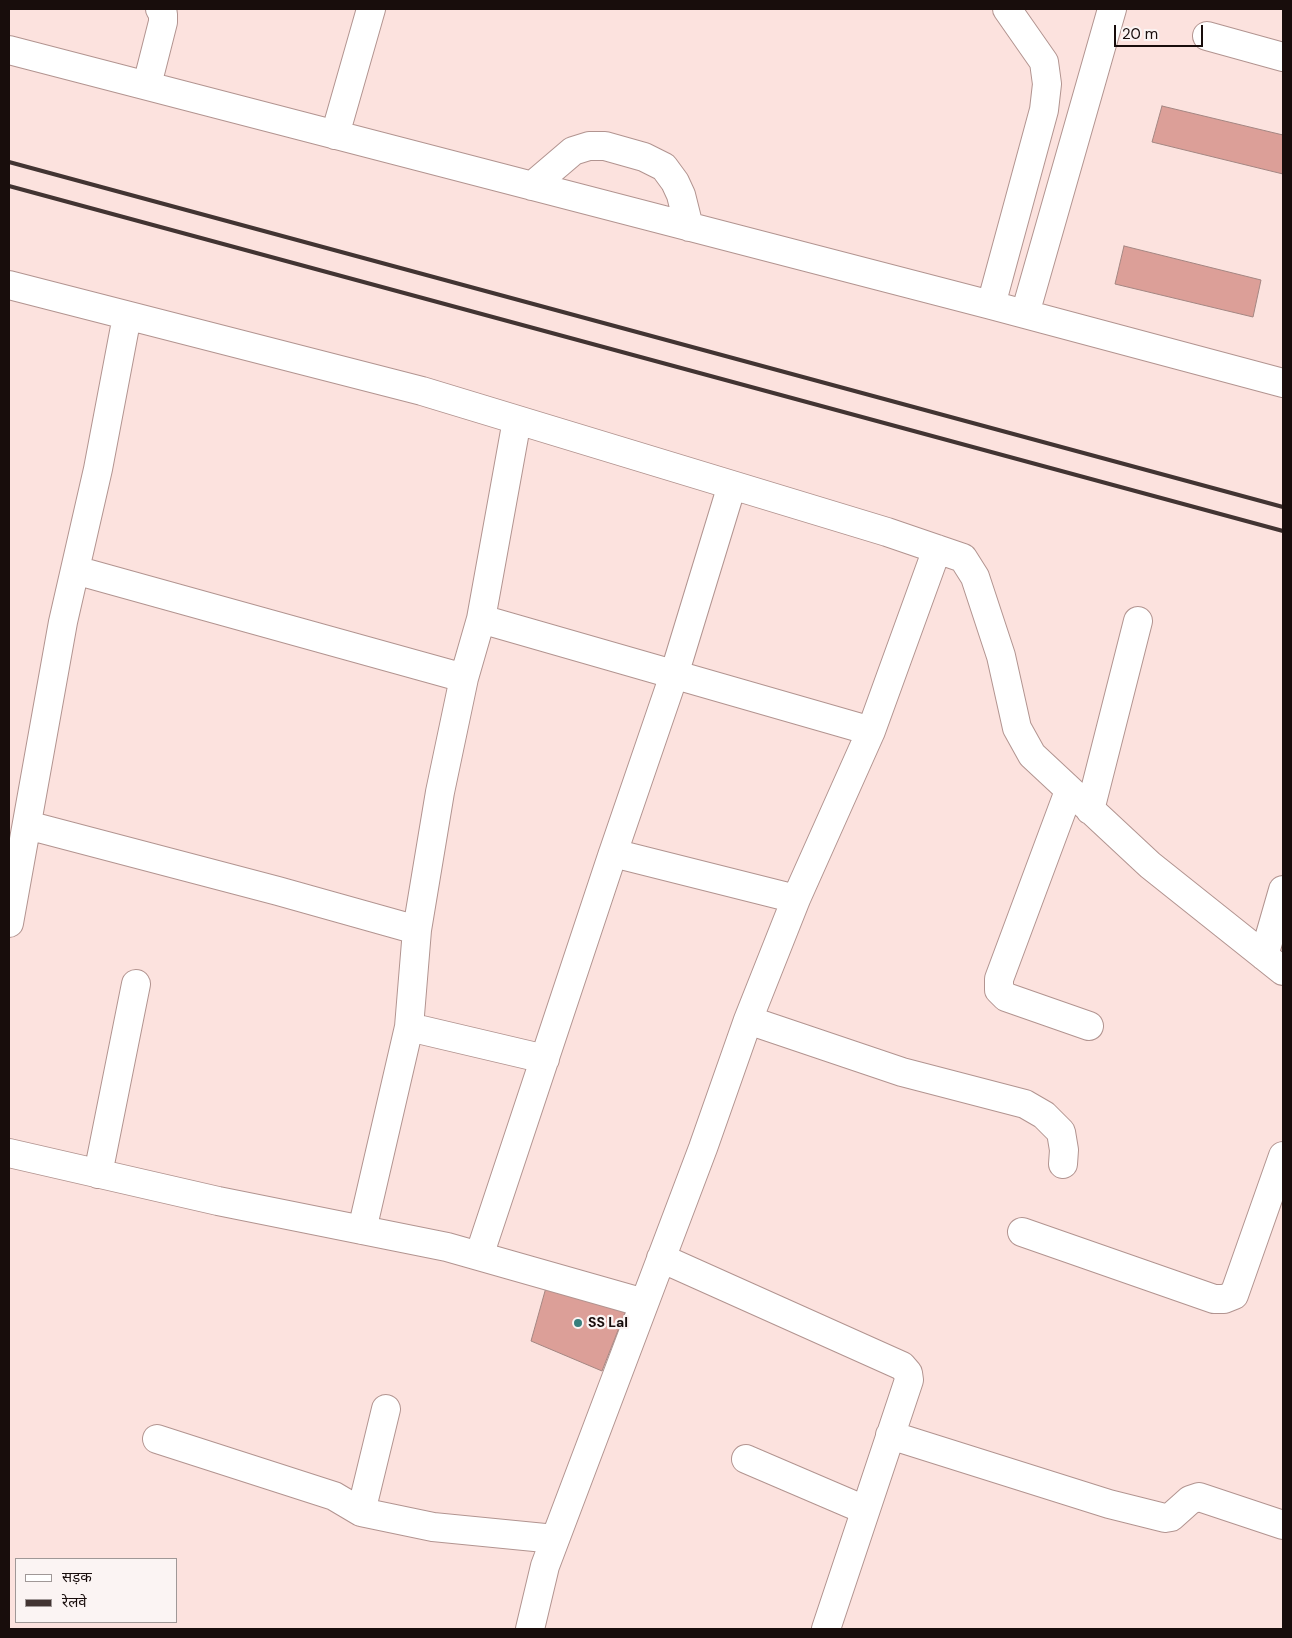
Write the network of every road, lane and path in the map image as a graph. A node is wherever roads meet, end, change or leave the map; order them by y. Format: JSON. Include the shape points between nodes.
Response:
{"nodes":[{"id":1,"x":160,"y":9,"type":"edge"},
{"id":2,"x":370,"y":9,"type":"edge"},
{"id":3,"x":1007,"y":9,"type":"edge"},
{"id":4,"x":1112,"y":9,"type":"edge"},
{"id":5,"x":1207,"y":36,"type":"dead end"},
{"id":6,"x":9,"y":50,"type":"edge"},
{"id":7,"x":1283,"y":57,"type":"edge"},
{"id":8,"x":147,"y":86,"type":"junction"},
{"id":9,"x":335,"y":134,"type":"junction"},
{"id":10,"x":532,"y":186,"type":"junction"},
{"id":11,"x":689,"y":227,"type":"junction"},
{"id":12,"x":9,"y":285,"type":"edge"},
{"id":13,"x":991,"y":305,"type":"junction"},
{"id":14,"x":1025,"y":314,"type":"junction"},
{"id":15,"x":127,"y":316,"type":"junction"},
{"id":16,"x":1283,"y":383,"type":"edge"},
{"id":17,"x":517,"y":420,"type":"junction"},
{"id":18,"x":732,"y":485,"type":"junction"},
{"id":19,"x":937,"y":549,"type":"junction"},
{"id":20,"x":75,"y":570,"type":"junction"},
{"id":21,"x":481,"y":619,"type":"junction"},
{"id":22,"x":1138,"y":621,"type":"dead end"},
{"id":23,"x":674,"y":675,"type":"junction"},
{"id":24,"x":464,"y":678,"type":"junction"},
{"id":25,"x":871,"y":730,"type":"junction"},
{"id":26,"x":1070,"y":791,"type":"junction"},
{"id":27,"x":1090,"y":810,"type":"junction"},
{"id":28,"x":27,"y":825,"type":"junction"},
{"id":29,"x":613,"y":853,"type":"junction"},
{"id":30,"x":1283,"y":890,"type":"edge"},
{"id":31,"x":796,"y":899,"type":"junction"},
{"id":32,"x":9,"y":923,"type":"edge"},
{"id":33,"x":417,"y":930,"type":"junction"},
{"id":34,"x":1274,"y":963,"type":"edge"},
{"id":35,"x":136,"y":984,"type":"dead end"},
{"id":36,"x":748,"y":1020,"type":"junction"},
{"id":37,"x":1089,"y":1026,"type":"dead end"},
{"id":38,"x":409,"y":1027,"type":"junction"},
{"id":39,"x":545,"y":1059,"type":"junction"},
{"id":40,"x":9,"y":1153,"type":"edge"},
{"id":41,"x":1283,"y":1156,"type":"edge"},
{"id":42,"x":1063,"y":1164,"type":"dead end"},
{"id":43,"x":98,"y":1174,"type":"junction"},
{"id":44,"x":362,"y":1230,"type":"junction"},
{"id":45,"x":1022,"y":1232,"type":"dead end"},
{"id":46,"x":479,"y":1256,"type":"junction"},
{"id":47,"x":661,"y":1258,"type":"junction"},
{"id":48,"x":644,"y":1302,"type":"junction"},
{"id":49,"x":386,"y":1410,"type":"dead end"},
{"id":50,"x":890,"y":1434,"type":"junction"},
{"id":51,"x":157,"y":1439,"type":"dead end"},
{"id":52,"x":746,"y":1458,"type":"dead end"},
{"id":53,"x":865,"y":1510,"type":"junction"},
{"id":54,"x":361,"y":1512,"type":"junction"},
{"id":55,"x":1283,"y":1525,"type":"edge"},
{"id":56,"x":555,"y":1538,"type":"junction"},
{"id":57,"x":530,"y":1629,"type":"edge"},
{"id":58,"x":826,"y":1629,"type":"edge"}],
"edges":[{"from":1,"to":8,"type":"street","via":[[163,22]]},
{"from":2,"to":9,"type":"street"},
{"from":3,"to":13,"type":"street","via":[[1044,62],[1048,84],[1044,110]]},
{"from":4,"to":14,"type":"street"},
{"from":5,"to":7,"type":"street"},
{"from":6,"to":8,"type":"street"},
{"from":8,"to":9,"type":"street"},
{"from":9,"to":10,"type":"street"},
{"from":10,"to":11,"type":"street"},
{"from":10,"to":11,"type":"street","via":[[573,151],[605,146],[644,157],[664,167],[681,195]]},
{"from":11,"to":13,"type":"street"},
{"from":12,"to":15,"type":"street"},
{"from":13,"to":14,"type":"street"},
{"from":14,"to":16,"type":"street"},
{"from":15,"to":17,"type":"street","via":[[422,391]]},
{"from":15,"to":20,"type":"street"},
{"from":17,"to":18,"type":"street"},
{"from":17,"to":21,"type":"street"},
{"from":18,"to":19,"type":"street"},
{"from":18,"to":23,"type":"street"},
{"from":19,"to":25,"type":"street"},
{"from":19,"to":26,"type":"street","via":[[963,558],[975,576],[1001,656],[1017,728],[1032,755]]},
{"from":20,"to":24,"type":"street"},
{"from":20,"to":28,"type":"street"},
{"from":21,"to":23,"type":"street"},
{"from":21,"to":24,"type":"street"},
{"from":22,"to":27,"type":"street"},
{"from":23,"to":25,"type":"street"},
{"from":23,"to":29,"type":"street"},
{"from":24,"to":33,"type":"street","via":[[440,792]]},
{"from":25,"to":31,"type":"street"},
{"from":26,"to":27,"type":"street"},
{"from":26,"to":37,"type":"street","via":[[999,979],[999,990],[1006,997]]},
{"from":27,"to":34,"type":"street","via":[[1150,866]]},
{"from":28,"to":32,"type":"street"},
{"from":28,"to":33,"type":"street"},
{"from":29,"to":31,"type":"street"},
{"from":29,"to":39,"type":"street"},
{"from":30,"to":34,"type":"street"},
{"from":31,"to":36,"type":"street"},
{"from":33,"to":38,"type":"street"},
{"from":35,"to":43,"type":"street"},
{"from":36,"to":42,"type":"street","via":[[902,1072],[1025,1104],[1044,1115],[1061,1132]]},
{"from":36,"to":47,"type":"street"},
{"from":38,"to":39,"type":"street"},
{"from":38,"to":44,"type":"street"},
{"from":39,"to":46,"type":"street"},
{"from":40,"to":43,"type":"street"},
{"from":41,"to":45,"type":"street","via":[[1234,1295],[1224,1299],[1214,1299]]},
{"from":43,"to":44,"type":"street"},
{"from":44,"to":46,"type":"street"},
{"from":46,"to":48,"type":"street"},
{"from":47,"to":48,"type":"street"},
{"from":47,"to":50,"type":"street","via":[[902,1366],[909,1380]]},
{"from":48,"to":56,"type":"street"},
{"from":49,"to":54,"type":"street"},
{"from":50,"to":53,"type":"street"},
{"from":50,"to":55,"type":"street","via":[[1109,1504],[1165,1518],[1198,1497]]},
{"from":51,"to":54,"type":"street","via":[[334,1496]]},
{"from":52,"to":53,"type":"street"},
{"from":53,"to":58,"type":"street"},
{"from":54,"to":56,"type":"street","via":[[433,1527]]},
{"from":56,"to":57,"type":"street"}]}
